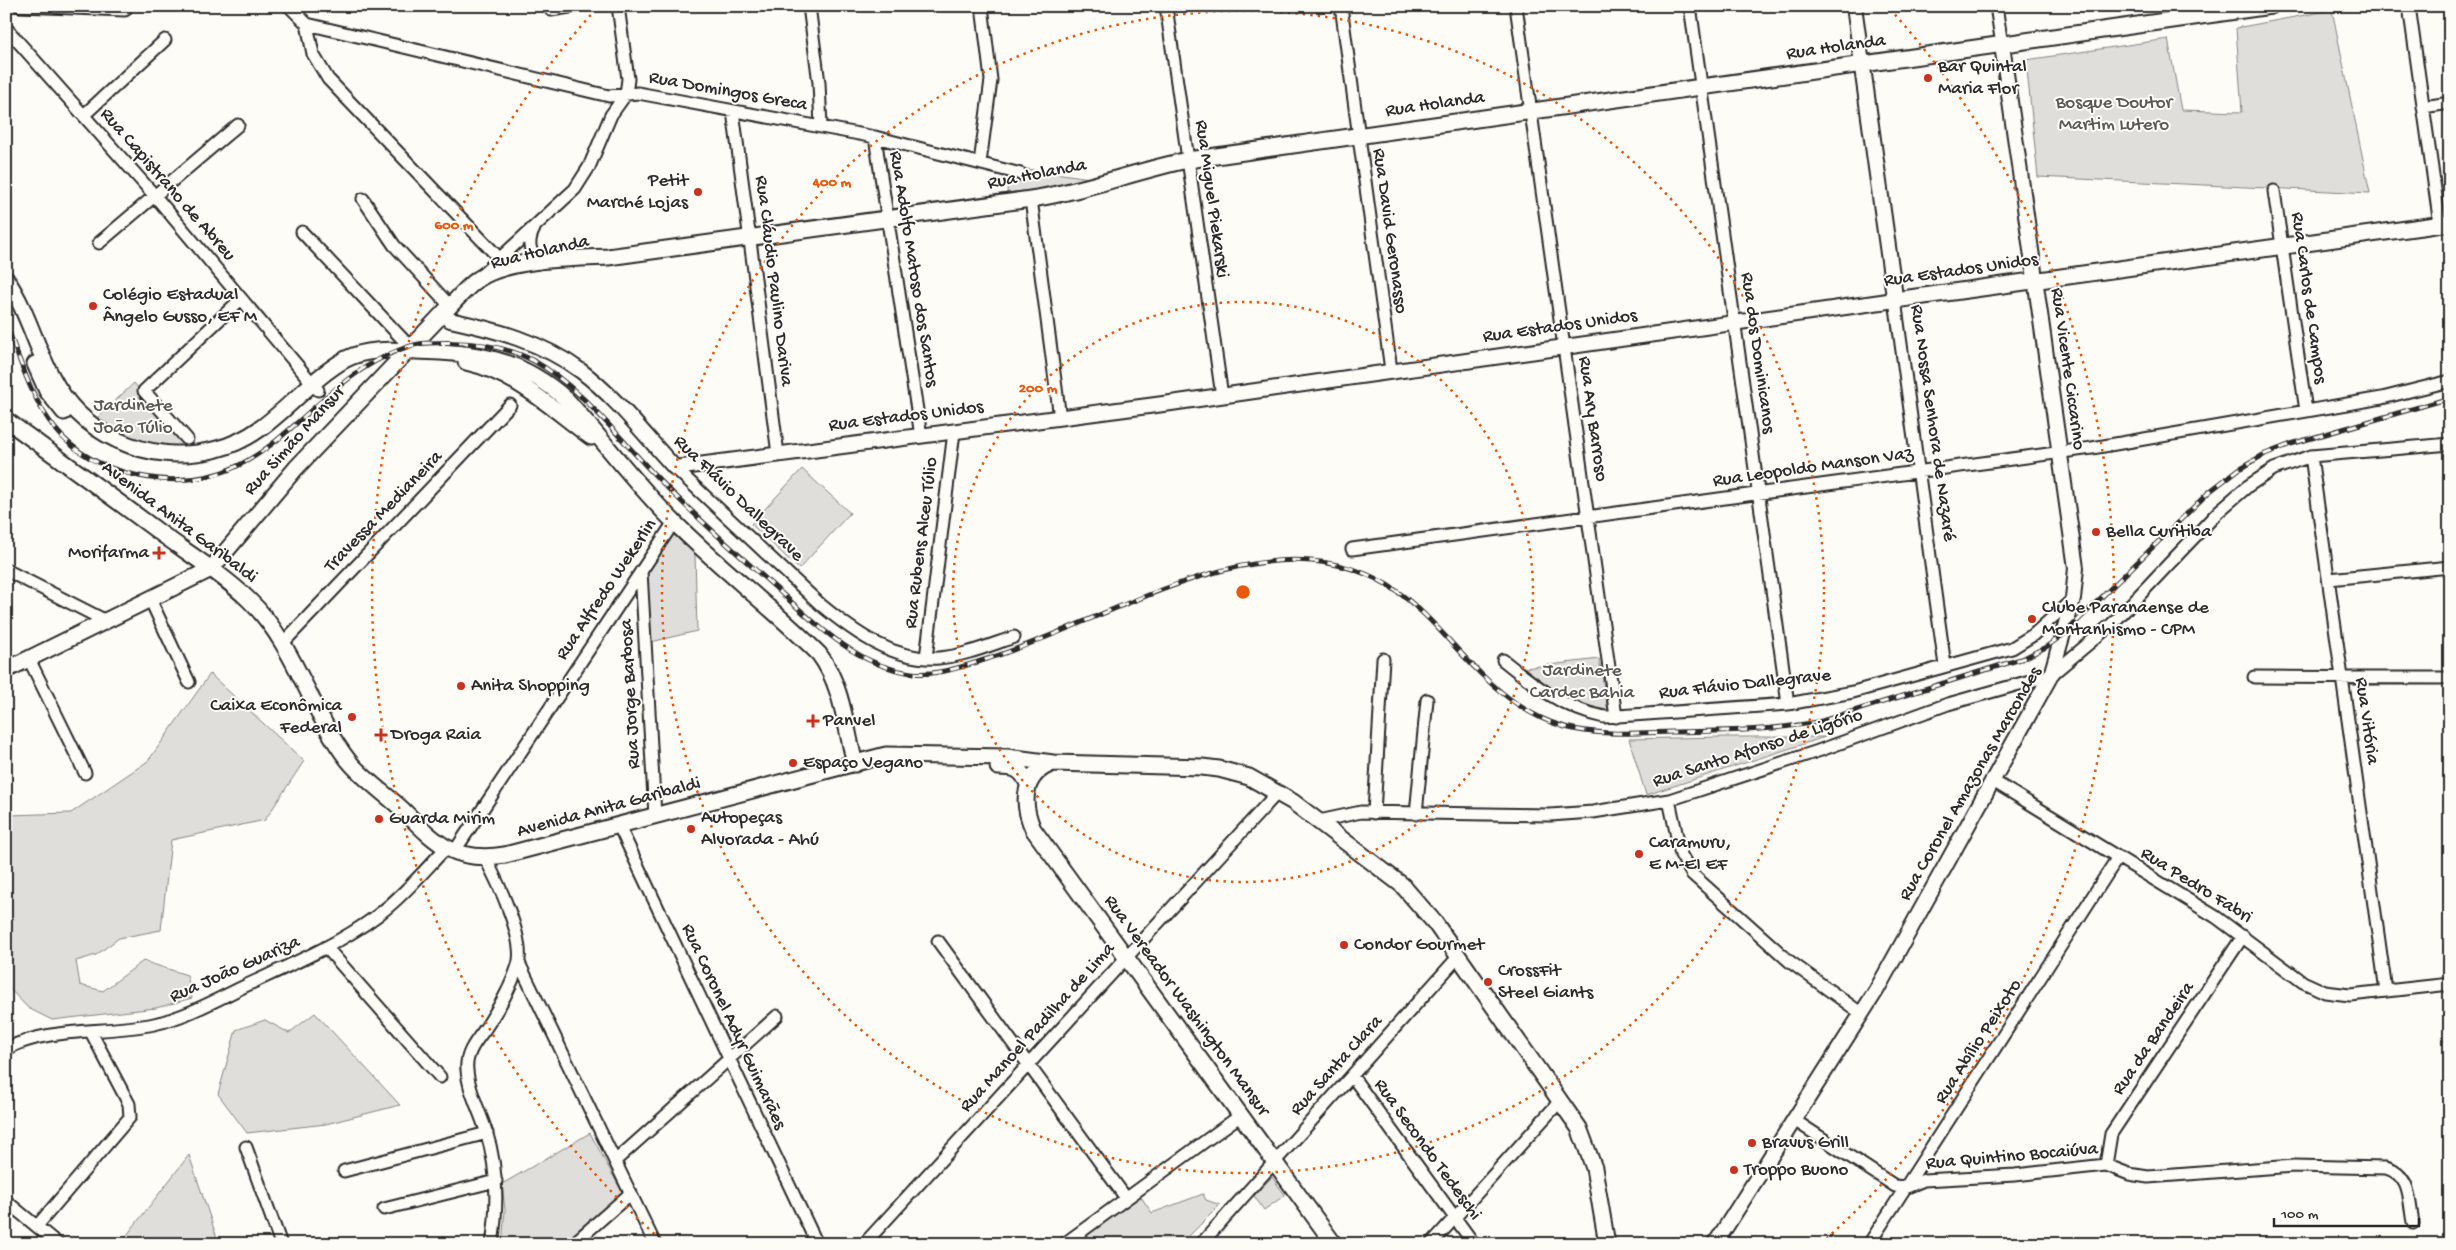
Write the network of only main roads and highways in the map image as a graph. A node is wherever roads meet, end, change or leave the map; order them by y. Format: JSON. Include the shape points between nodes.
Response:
{"nodes":[{"id":1,"x":2271,"y":6,"type":"edge"},
{"id":2,"x":2249,"y":8,"type":"edge"},
{"id":3,"x":1862,"y":64,"type":"junction"},
{"id":4,"x":2445,"y":224,"type":"edge"},
{"id":5,"x":608,"y":257,"type":"junction"},
{"id":6,"x":6,"y":281,"type":"edge"},
{"id":7,"x":478,"y":286,"type":"junction"},
{"id":8,"x":1895,"y":300,"type":"joint"},
{"id":9,"x":450,"y":313,"type":"junction"},
{"id":10,"x":429,"y":334,"type":"junction"},
{"id":11,"x":408,"y":350,"type":"junction"},
{"id":12,"x":438,"y":352,"type":"junction"},
{"id":13,"x":6,"y":420,"type":"edge"},
{"id":14,"x":606,"y":448,"type":"junction"},
{"id":15,"x":211,"y":569,"type":"junction"},
{"id":16,"x":6,"y":670,"type":"edge"},
{"id":17,"x":1053,"y":762,"type":"junction"},
{"id":18,"x":855,"y":764,"type":"junction"},
{"id":19,"x":1028,"y":784,"type":"junction"},
{"id":20,"x":1334,"y":1244,"type":"edge"},
{"id":21,"x":1607,"y":1244,"type":"edge"}],
"edges":[{"from":1,"to":2,"type":"main road","name":"Rua Holanda"},
{"from":2,"to":3,"type":"main road","name":"Rua Holanda"},
{"from":3,"to":5,"type":"main road","name":"Rua Holanda","via":[[1188,160],[1072,192],[1031,199]]},
{"from":3,"to":8,"type":"main road","name":"Rua Nossa Senhora de Nazaré"},
{"from":4,"to":8,"type":"main road","name":"Rua Estados Unidos"},
{"from":5,"to":7,"type":"main road","name":"Rua Holanda"},
{"from":5,"to":7,"type":"main road","name":"Rua Holanda","via":[[504,268]]},
{"from":6,"to":11,"type":"main road","via":[[23,307],[48,372],[65,398],[88,422],[133,447],[160,453],[185,455],[234,444],[349,365]]},
{"from":7,"to":9,"type":"main road","name":"Rua Simão Mansur"},
{"from":9,"to":10,"type":"main road","name":"Rua Simão Mansur"},
{"from":9,"to":11,"type":"main road","name":"Rua Simão Mansur"},
{"from":10,"to":11,"type":"main road","name":"Rua Simão Mansur"},
{"from":10,"to":12,"type":"main road","via":[[429,345]]},
{"from":11,"to":12,"type":"main road"},
{"from":11,"to":14,"type":"main road","via":[[490,368],[510,377]]},
{"from":11,"to":15,"type":"main road","name":"Rua Simão Mansur","via":[[296,468]]},
{"from":12,"to":14,"type":"main road","via":[[466,352],[489,357],[529,373],[567,400]]},
{"from":13,"to":15,"type":"main road","name":"Avenida Anita Garibaldi"},
{"from":14,"to":18,"type":"main road","via":[[674,522],[819,654],[833,680]]},
{"from":15,"to":16,"type":"main road"},
{"from":15,"to":18,"type":"main road","name":"Avenida Anita Garibaldi","via":[[251,602],[282,644],[347,759],[431,839],[450,851],[485,858],[516,852]]},
{"from":17,"to":18,"type":"main road","name":"Avenida Anita Garibaldi","via":[[1007,757],[886,755]]},
{"from":17,"to":19,"type":"main road","via":[[1038,770]]},
{"from":17,"to":21,"type":"main road","name":"Avenida Anita Garibaldi","via":[[1219,768],[1249,777],[1278,792],[1320,821],[1407,890],[1428,913],[1579,1128],[1591,1156]]},
{"from":18,"to":19,"type":"main road","name":"Avenida Anita Garibaldi","via":[[1012,767],[1021,771]]},
{"from":19,"to":20,"type":"main road","name":"Rua Vereador Washington Mansur","via":[[1027,810],[1033,829]]}]}
